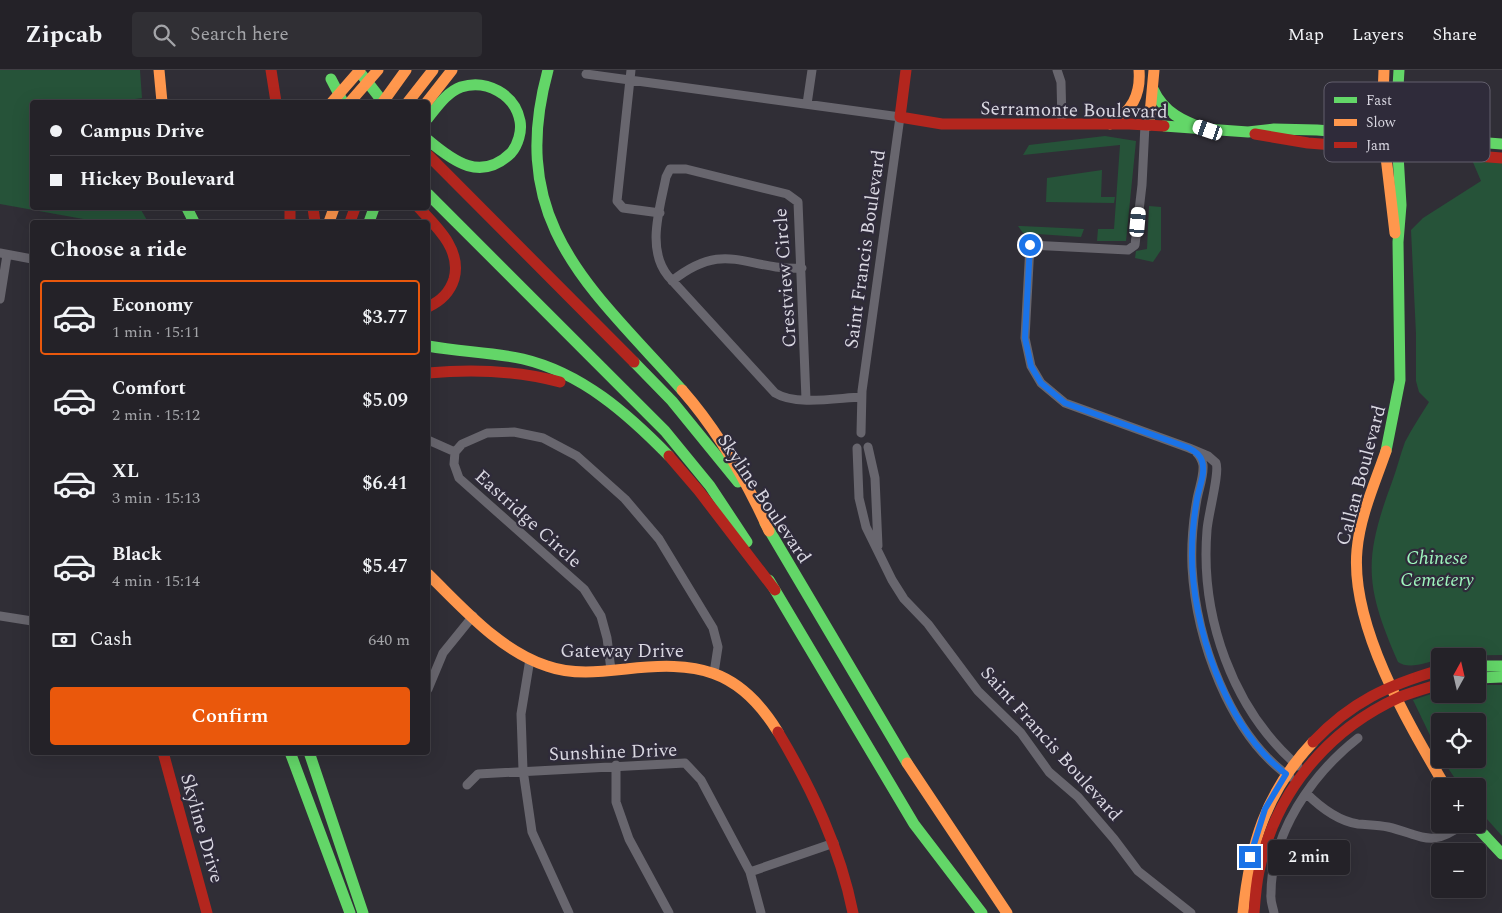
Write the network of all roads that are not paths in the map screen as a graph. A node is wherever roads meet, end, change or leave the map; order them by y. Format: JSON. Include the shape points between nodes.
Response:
{"nodes":[{"id":1,"x":159,"y":70,"type":"edge"},
{"id":2,"x":271,"y":70,"type":"edge"},
{"id":3,"x":360,"y":70,"type":"edge"},
{"id":4,"x":378,"y":70,"type":"edge"},
{"id":5,"x":406,"y":70,"type":"edge"},
{"id":6,"x":433,"y":70,"type":"edge"},
{"id":7,"x":452,"y":70,"type":"edge"},
{"id":8,"x":548,"y":70,"type":"edge"},
{"id":9,"x":631,"y":70,"type":"edge"},
{"id":10,"x":812,"y":70,"type":"edge"},
{"id":11,"x":906,"y":70,"type":"edge"},
{"id":12,"x":1057,"y":70,"type":"edge"},
{"id":13,"x":1140,"y":70,"type":"edge"},
{"id":14,"x":1154,"y":70,"type":"edge"},
{"id":15,"x":328,"y":74,"type":"edge"},
{"id":16,"x":586,"y":74,"type":"dead end"},
{"id":17,"x":631,"y":80,"type":"junction"},
{"id":18,"x":1153,"y":90,"type":"junction"},
{"id":19,"x":162,"y":100,"type":"edge"},
{"id":20,"x":276,"y":100,"type":"edge"},
{"id":21,"x":334,"y":100,"type":"edge"},
{"id":22,"x":342,"y":100,"type":"edge"},
{"id":23,"x":348,"y":100,"type":"edge"},
{"id":24,"x":351,"y":100,"type":"edge"},
{"id":25,"x":381,"y":100,"type":"edge"},
{"id":26,"x":384,"y":100,"type":"edge"},
{"id":27,"x":410,"y":100,"type":"edge"},
{"id":28,"x":429,"y":100,"type":"edge"},
{"id":29,"x":807,"y":104,"type":"junction"},
{"id":30,"x":430,"y":116,"type":"edge"},
{"id":31,"x":900,"y":116,"type":"junction"},
{"id":32,"x":1062,"y":123,"type":"junction"},
{"id":33,"x":1110,"y":124,"type":"junction"},
{"id":34,"x":1145,"y":125,"type":"junction"},
{"id":35,"x":1208,"y":130,"type":"junction"},
{"id":36,"x":1324,"y":131,"type":"edge"},
{"id":37,"x":1248,"y":132,"type":"junction"},
{"id":38,"x":1324,"y":143,"type":"edge"},
{"id":39,"x":430,"y":149,"type":"edge"},
{"id":40,"x":1394,"y":162,"type":"edge"},
{"id":41,"x":430,"y":196,"type":"edge"},
{"id":42,"x":421,"y":210,"type":"edge"},
{"id":43,"x":660,"y":214,"type":"junction"},
{"id":44,"x":429,"y":220,"type":"edge"},
{"id":45,"x":430,"y":221,"type":"edge"},
{"id":46,"x":4,"y":254,"type":"edge"},
{"id":47,"x":30,"y":259,"type":"edge"},
{"id":48,"x":802,"y":268,"type":"junction"},
{"id":49,"x":672,"y":281,"type":"junction"},
{"id":50,"x":0,"y":299,"type":"edge"},
{"id":51,"x":430,"y":306,"type":"edge"},
{"id":52,"x":430,"y":346,"type":"edge"},
{"id":53,"x":430,"y":373,"type":"edge"},
{"id":54,"x":862,"y":397,"type":"junction"},
{"id":55,"x":806,"y":399,"type":"junction"},
{"id":56,"x":635,"y":422,"type":"junction"},
{"id":57,"x":861,"y":432,"type":"dead end"},
{"id":58,"x":430,"y":441,"type":"edge"},
{"id":59,"x":868,"y":447,"type":"dead end"},
{"id":60,"x":857,"y":448,"type":"dead end"},
{"id":61,"x":1189,"y":448,"type":"junction"},
{"id":62,"x":455,"y":452,"type":"junction"},
{"id":63,"x":770,"y":531,"type":"junction"},
{"id":64,"x":882,"y":560,"type":"junction"},
{"id":65,"x":430,"y":576,"type":"edge"},
{"id":66,"x":776,"y":590,"type":"junction"},
{"id":67,"x":0,"y":616,"type":"edge"},
{"id":68,"x":473,"y":616,"type":"junction"},
{"id":69,"x":30,"y":621,"type":"edge"},
{"id":70,"x":530,"y":659,"type":"junction"},
{"id":71,"x":1486,"y":666,"type":"edge"},
{"id":72,"x":1502,"y":666,"type":"edge"},
{"id":73,"x":611,"y":670,"type":"junction"},
{"id":74,"x":714,"y":673,"type":"junction"},
{"id":75,"x":1431,"y":673,"type":"edge"},
{"id":76,"x":1502,"y":677,"type":"edge"},
{"id":77,"x":1486,"y":678,"type":"edge"},
{"id":78,"x":430,"y":683,"type":"edge"},
{"id":79,"x":1391,"y":685,"type":"junction"},
{"id":80,"x":1431,"y":687,"type":"edge"},
{"id":81,"x":1397,"y":698,"type":"junction"},
{"id":82,"x":1358,"y":738,"type":"dead end"},
{"id":83,"x":164,"y":755,"type":"edge"},
{"id":84,"x":291,"y":755,"type":"edge"},
{"id":85,"x":310,"y":755,"type":"edge"},
{"id":86,"x":315,"y":755,"type":"edge"},
{"id":87,"x":616,"y":765,"type":"junction"},
{"id":88,"x":1299,"y":767,"type":"junction"},
{"id":89,"x":523,"y":770,"type":"junction"},
{"id":90,"x":1286,"y":774,"type":"junction"},
{"id":91,"x":1440,"y":778,"type":"edge"},
{"id":92,"x":1296,"y":782,"type":"junction"},
{"id":93,"x":319,"y":783,"type":"junction"},
{"id":94,"x":466,"y":785,"type":"dead end"},
{"id":95,"x":1306,"y":793,"type":"junction"},
{"id":96,"x":1448,"y":833,"type":"edge"},
{"id":97,"x":1482,"y":833,"type":"edge"},
{"id":98,"x":834,"y":843,"type":"junction"},
{"id":99,"x":1502,"y":854,"type":"edge"},
{"id":100,"x":750,"y":872,"type":"junction"},
{"id":101,"x":207,"y":913,"type":"edge"},
{"id":102,"x":350,"y":913,"type":"edge"},
{"id":103,"x":363,"y":913,"type":"edge"},
{"id":104,"x":569,"y":913,"type":"edge"},
{"id":105,"x":669,"y":913,"type":"edge"},
{"id":106,"x":761,"y":913,"type":"edge"},
{"id":107,"x":853,"y":913,"type":"edge"},
{"id":108,"x":982,"y":913,"type":"edge"},
{"id":109,"x":1007,"y":913,"type":"edge"},
{"id":110,"x":1191,"y":913,"type":"edge"},
{"id":111,"x":1243,"y":913,"type":"edge"},
{"id":112,"x":1254,"y":913,"type":"edge"},
{"id":113,"x":1274,"y":913,"type":"edge"}],
"edges":[{"from":1,"to":19,"type":"main road"},
{"from":2,"to":20,"type":"main road"},
{"from":3,"to":21,"type":"main road"},
{"from":3,"to":25,"type":"main road"},
{"from":4,"to":24,"type":"main road"},
{"from":5,"to":26,"type":"main road"},
{"from":6,"to":27,"type":"main road"},
{"from":7,"to":28,"type":"main road"},
{"from":8,"to":63,"type":"main road","via":[[539,109],[537,150],[544,198],[560,242],[588,287],[684,392],[718,436],[735,461]]},
{"from":9,"to":17,"type":"street"},
{"from":10,"to":29,"type":"street"},
{"from":11,"to":31,"type":"main road","name":"Saint Francis Boulevard"},
{"from":12,"to":32,"type":"street","via":[[1061,82]]},
{"from":13,"to":33,"type":"main road","via":[[1136,103],[1128,113]]},
{"from":13,"to":34,"type":"main road"},
{"from":14,"to":18,"type":"main road"},
{"from":15,"to":22,"type":"main road"},
{"from":15,"to":23,"type":"main road"},
{"from":16,"to":17,"type":"street"},
{"from":17,"to":29,"type":"street"},
{"from":17,"to":43,"type":"street","via":[[617,201],[623,208]]},
{"from":18,"to":34,"type":"main road"},
{"from":18,"to":35,"type":"main road","via":[[1166,112]]},
{"from":29,"to":31,"type":"street"},
{"from":30,"to":39,"type":"main road","via":[[456,90],[474,83],[488,84],[510,96],[519,111],[521,124],[518,141],[508,156],[496,164],[466,165]]},
{"from":31,"to":32,"type":"main road","name":"Serramonte Boulevard","via":[[942,124]]},
{"from":31,"to":54,"type":"street","name":"Saint Francis Boulevard"},
{"from":32,"to":33,"type":"main road","name":"Serramonte Boulevard"},
{"from":33,"to":34,"type":"main road","name":"Serramonte Boulevard"},
{"from":34,"to":35,"type":"main road","name":"Serramonte Boulevard"},
{"from":34,"to":61,"type":"street","via":[[1135,245],[1128,250],[1030,245],[1026,345],[1037,378],[1060,401]]},
{"from":35,"to":37,"type":"main road","name":"Serramonte Boulevard"},
{"from":36,"to":37,"type":"main road","name":"Serramonte Boulevard","via":[[1274,129]]},
{"from":37,"to":38,"type":"main road","name":"Serramonte Boulevard","via":[[1273,139]]},
{"from":39,"to":63,"type":"main road","name":"Skyline Boulevard","via":[[684,414],[724,462]]},
{"from":40,"to":79,"type":"main road","name":"Callan Boulevard","via":[[1401,211],[1398,242],[1401,354],[1398,398],[1388,446],[1361,524],[1356,561],[1363,618]]},
{"from":41,"to":66,"type":"main road","name":"Skyline Boulevard","via":[[665,431],[722,504]]},
{"from":42,"to":44,"type":"main road"},
{"from":43,"to":48,"type":"street","name":"Crestview Circle","via":[[666,174],[674,168],[792,196],[800,207]]},
{"from":43,"to":49,"type":"street","name":"Crestview Circle","via":[[656,253],[661,267]]},
{"from":45,"to":51,"type":"main road","via":[[448,242],[456,263],[449,290]]},
{"from":46,"to":47,"type":"street"},
{"from":46,"to":50,"type":"street"},
{"from":48,"to":49,"type":"street","via":[[782,268],[723,258],[698,264]]},
{"from":48,"to":55,"type":"street","name":"Crestview Circle"},
{"from":49,"to":55,"type":"street","name":"Crestview Circle","via":[[771,390],[785,398]]},
{"from":52,"to":56,"type":"main road","via":[[514,357],[546,366],[595,389]]},
{"from":53,"to":56,"type":"main road","via":[[499,372],[547,378],[592,395]]},
{"from":54,"to":55,"type":"street","name":"Crestview Circle"},
{"from":54,"to":57,"type":"street","name":"Saint Francis Boulevard"},
{"from":56,"to":66,"type":"main road","via":[[693,485]]},
{"from":58,"to":62,"type":"street"},
{"from":59,"to":64,"type":"street","name":"Saint Francis Boulevard","via":[[874,466],[876,534]]},
{"from":60,"to":64,"type":"street","name":"Saint Francis Boulevard","via":[[863,515]]},
{"from":61,"to":88,"type":"street","via":[[1208,456],[1218,466],[1208,520],[1206,560],[1212,610],[1221,647],[1250,710],[1276,745]]},
{"from":61,"to":90,"type":"street","via":[[1198,454],[1203,465],[1194,519],[1192,560],[1196,602],[1205,642],[1216,675],[1238,717],[1264,753]]},
{"from":62,"to":73,"type":"street","name":"Eastridge Circle","via":[[454,464],[460,478],[584,589],[601,616]]},
{"from":62,"to":74,"type":"street","name":"Eastridge Circle","via":[[462,444],[487,433],[514,432],[543,438],[578,456],[625,499],[659,538],[714,628],[718,647]]},
{"from":63,"to":109,"type":"main road","name":"Skyline Boulevard","via":[[910,767]]},
{"from":64,"to":110,"type":"street","name":"Saint Francis Boulevard","via":[[904,599],[928,624],[978,692],[1021,732],[1049,772],[1078,798],[1138,871]]},
{"from":65,"to":68,"type":"main road","name":"Gateway Drive"},
{"from":66,"to":108,"type":"main road","name":"Skyline Boulevard","via":[[914,824]]},
{"from":67,"to":69,"type":"street"},
{"from":68,"to":70,"type":"main road","name":"Gateway Drive","via":[[503,644]]},
{"from":68,"to":78,"type":"street","via":[[443,654]]},
{"from":70,"to":73,"type":"main road","name":"Gateway Drive","via":[[548,667],[573,671]]},
{"from":70,"to":89,"type":"street","via":[[521,714]]},
{"from":71,"to":72,"type":"main road"},
{"from":73,"to":74,"type":"main road","name":"Gateway Drive","via":[[686,666]]},
{"from":74,"to":98,"type":"main road","name":"Gateway Drive","via":[[741,688],[770,718],[820,806]]},
{"from":75,"to":79,"type":"main road"},
{"from":76,"to":77,"type":"main road"},
{"from":79,"to":81,"type":"main road","name":"Callan Boulevard"},
{"from":79,"to":88,"type":"main road","via":[[1343,714]]},
{"from":80,"to":81,"type":"main road"},
{"from":81,"to":88,"type":"main road","via":[[1342,731]]},
{"from":81,"to":91,"type":"main road","name":"Callan Boulevard"},
{"from":82,"to":95,"type":"street","via":[[1328,765]]},
{"from":83,"to":101,"type":"main road","name":"Skyline Drive"},
{"from":84,"to":102,"type":"main road"},
{"from":85,"to":93,"type":"main road"},
{"from":86,"to":93,"type":"main road"},
{"from":87,"to":89,"type":"street","name":"Sunshine Drive"},
{"from":87,"to":100,"type":"street","name":"Sunshine Drive","via":[[684,763],[702,780]]},
{"from":87,"to":105,"type":"street","via":[[616,802],[629,839]]},
{"from":88,"to":90,"type":"main road"},
{"from":88,"to":92,"type":"main road"},
{"from":89,"to":94,"type":"street","name":"Sunshine Drive","via":[[478,774]]},
{"from":89,"to":104,"type":"street","via":[[532,832]]},
{"from":90,"to":92,"type":"street"},
{"from":90,"to":111,"type":"main road","via":[[1269,801],[1256,832],[1245,882]]},
{"from":92,"to":112,"type":"main road","via":[[1264,848],[1256,881]]},
{"from":93,"to":103,"type":"main road"},
{"from":95,"to":96,"type":"street","via":[[1327,811],[1346,821],[1390,827],[1412,836],[1441,837]]},
{"from":95,"to":113,"type":"street","via":[[1289,824],[1276,859],[1271,892]]},
{"from":97,"to":99,"type":"main road"},
{"from":98,"to":100,"type":"street"},
{"from":98,"to":107,"type":"main road","name":"Gateway Drive"},
{"from":100,"to":106,"type":"street","name":"Sunshine Drive"}]}
